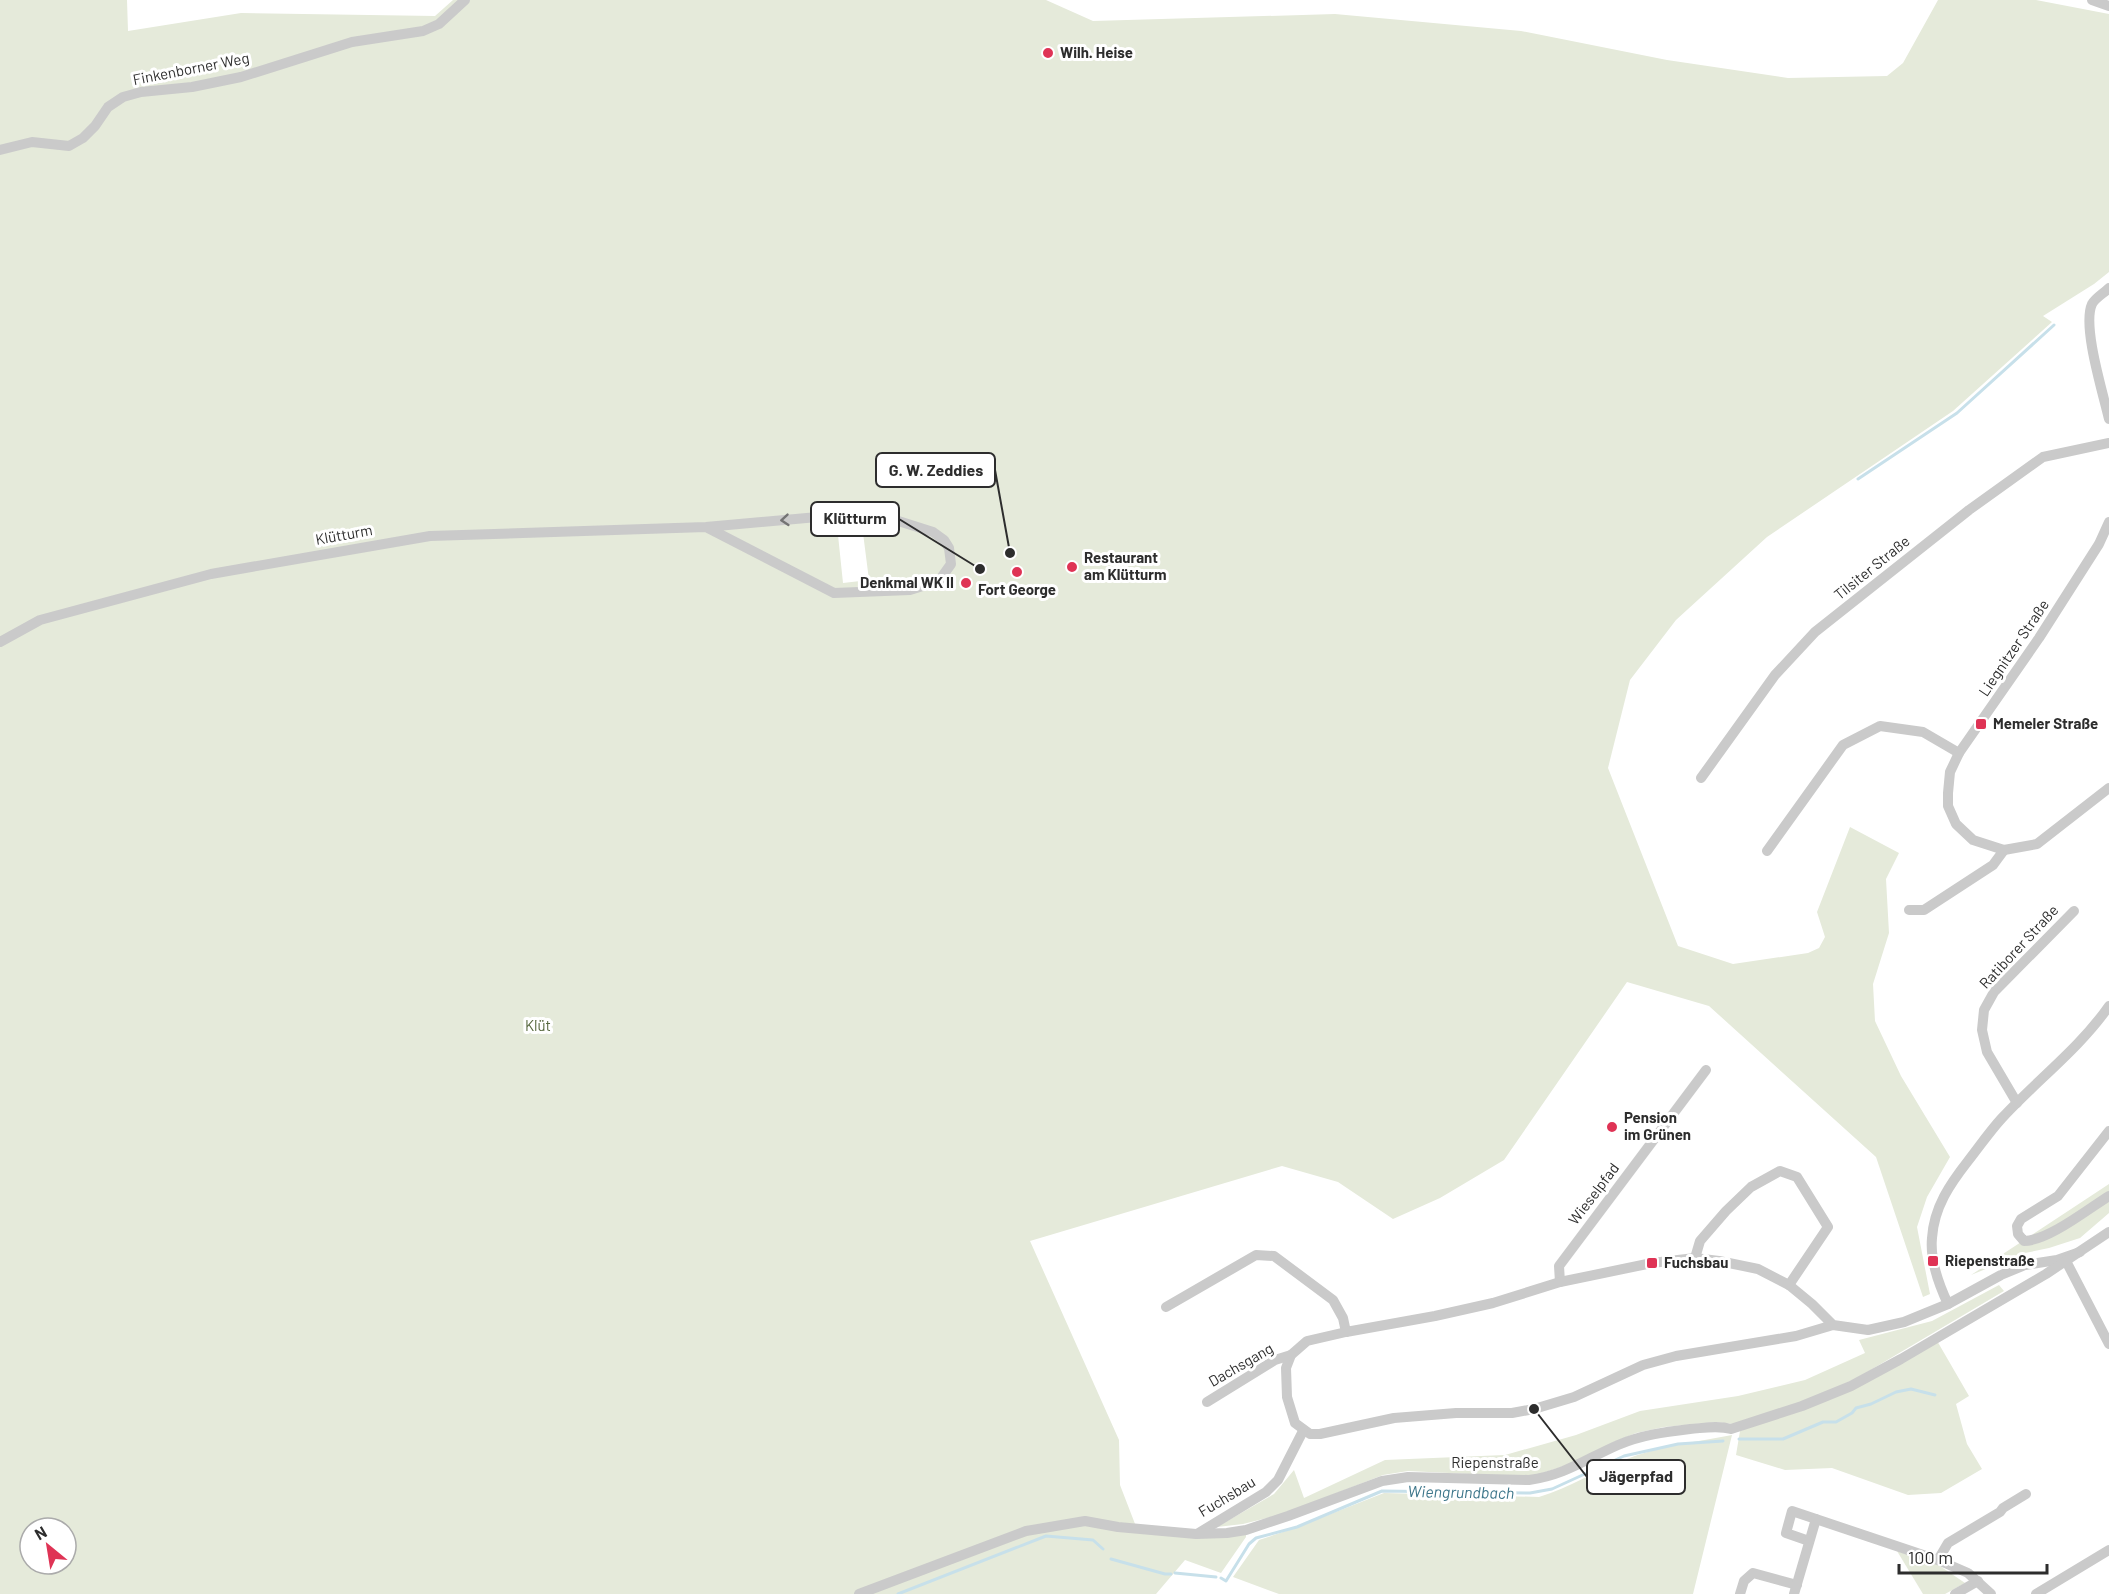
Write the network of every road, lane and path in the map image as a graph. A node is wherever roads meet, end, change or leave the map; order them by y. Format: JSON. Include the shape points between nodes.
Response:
{"nodes":[{"id":1,"x":465,"y":0,"type":"edge"},
{"id":2,"x":2092,"y":0,"type":"edge"},
{"id":3,"x":2109,"y":6,"type":"edge"},
{"id":4,"x":0,"y":150,"type":"edge"},
{"id":5,"x":2109,"y":288,"type":"edge"},
{"id":6,"x":2109,"y":419,"type":"edge"},
{"id":7,"x":2109,"y":443,"type":"edge"},
{"id":8,"x":2109,"y":522,"type":"edge"},
{"id":9,"x":706,"y":527,"type":"junction"},
{"id":10,"x":0,"y":642,"type":"edge"},
{"id":11,"x":1959,"y":753,"type":"junction"},
{"id":12,"x":1701,"y":778,"type":"dead end"},
{"id":13,"x":2109,"y":788,"type":"edge"},
{"id":14,"x":2004,"y":850,"type":"junction"},
{"id":15,"x":1767,"y":851,"type":"dead end"},
{"id":16,"x":1909,"y":910,"type":"dead end"},
{"id":17,"x":2074,"y":911,"type":"dead end"},
{"id":18,"x":2109,"y":1006,"type":"edge"},
{"id":19,"x":1706,"y":1070,"type":"dead end"},
{"id":20,"x":2017,"y":1103,"type":"junction"},
{"id":21,"x":2109,"y":1131,"type":"edge"},
{"id":22,"x":2109,"y":1196,"type":"edge"},
{"id":23,"x":2109,"y":1232,"type":"edge"},
{"id":24,"x":2080,"y":1252,"type":"junction"},
{"id":25,"x":1695,"y":1258,"type":"junction"},
{"id":26,"x":2066,"y":1262,"type":"junction"},
{"id":27,"x":2001,"y":1275,"type":"junction"},
{"id":28,"x":1560,"y":1282,"type":"junction"},
{"id":29,"x":1789,"y":1285,"type":"junction"},
{"id":30,"x":2019,"y":1290,"type":"junction"},
{"id":31,"x":1948,"y":1304,"type":"junction"},
{"id":32,"x":1166,"y":1307,"type":"dead end"},
{"id":33,"x":1833,"y":1325,"type":"junction"},
{"id":34,"x":1346,"y":1332,"type":"junction"},
{"id":35,"x":2109,"y":1341,"type":"edge"},
{"id":36,"x":1291,"y":1355,"type":"junction"},
{"id":37,"x":1207,"y":1402,"type":"dead end"},
{"id":38,"x":1303,"y":1431,"type":"junction"},
{"id":39,"x":2026,"y":1494,"type":"dead end"},
{"id":40,"x":1816,"y":1519,"type":"junction"},
{"id":41,"x":1196,"y":1534,"type":"junction"},
{"id":42,"x":1809,"y":1541,"type":"junction"},
{"id":43,"x":2109,"y":1550,"type":"edge"},
{"id":44,"x":1938,"y":1560,"type":"junction"},
{"id":45,"x":1978,"y":1581,"type":"junction"},
{"id":46,"x":1796,"y":1590,"type":"edge"},
{"id":47,"x":859,"y":1594,"type":"edge"},
{"id":48,"x":1740,"y":1594,"type":"edge"},
{"id":49,"x":1955,"y":1594,"type":"edge"},
{"id":50,"x":1991,"y":1594,"type":"edge"},
{"id":51,"x":2036,"y":1594,"type":"edge"}],
"edges":[{"from":1,"to":4,"type":"street","name":"Finkenborner Weg","via":[[439,24],[423,31],[352,42],[240,77],[123,97],[69,146],[32,142]]},
{"from":2,"to":3,"type":"street"},
{"from":5,"to":6,"type":"street","via":[[2093,302],[2088,317]]},
{"from":7,"to":12,"type":"street","name":"Tilsiter Straße","via":[[2043,457],[1969,510],[1815,632],[1775,675]]},
{"from":8,"to":11,"type":"street","name":"Liegnitzer Straße","via":[[2052,618]]},
{"from":9,"to":9,"type":"street","name":"Klütturm","one_way":true,"via":[[834,593],[910,590],[939,581],[951,564],[944,540],[933,532],[889,518],[851,514]]},
{"from":9,"to":10,"type":"street","name":"Klütturm","via":[[430,536],[212,574],[40,620]]},
{"from":11,"to":14,"type":"street","name":"Liegnitzer Straße","via":[[1950,772],[1948,793],[1948,806],[1956,824],[1973,840]]},
{"from":11,"to":15,"type":"street","via":[[1923,732],[1880,726],[1843,745]]},
{"from":13,"to":14,"type":"street","name":"Liegnitzer Straße","via":[[2037,844]]},
{"from":14,"to":16,"type":"street","via":[[1993,865],[1924,910]]},
{"from":17,"to":20,"type":"street","name":"Ratiborer Straße","via":[[1994,992],[1984,1010],[1982,1030],[1987,1052]]},
{"from":18,"to":20,"type":"street","via":[[2062,1061]]},
{"from":19,"to":28,"type":"street","name":"Wieselpfad","via":[[1559,1266]]},
{"from":20,"to":31,"type":"street","via":[[1943,1196],[1935,1218],[1933,1260]]},
{"from":21,"to":22,"type":"street","via":[[2058,1196],[2021,1219],[2018,1234],[2024,1241],[2034,1241]]},
{"from":23,"to":24,"type":"street","name":"Riepenstraße"},
{"from":24,"to":26,"type":"street","name":"Riepenstraße"},
{"from":24,"to":27,"type":"street"},
{"from":25,"to":28,"type":"street"},
{"from":25,"to":29,"type":"street","via":[[1758,1269]]},
{"from":25,"to":29,"type":"street","via":[[1700,1241],[1726,1211],[1751,1186],[1780,1171],[1797,1177],[1828,1227]]},
{"from":26,"to":30,"type":"street","name":"Riepenstraße"},
{"from":26,"to":35,"type":"street"},
{"from":27,"to":30,"type":"street","via":[[2015,1277],[2020,1283]]},
{"from":27,"to":31,"type":"street"},
{"from":28,"to":34,"type":"street","via":[[1493,1303]]},
{"from":29,"to":33,"type":"street"},
{"from":30,"to":41,"type":"street","name":"Riepenstraße","via":[[1851,1386],[1731,1429],[1723,1426],[1639,1437],[1547,1478],[1408,1477],[1382,1481],[1246,1530]]},
{"from":31,"to":33,"type":"street","via":[[1904,1322],[1868,1330]]},
{"from":32,"to":34,"type":"street","via":[[1256,1255],[1274,1256],[1333,1300]]},
{"from":33,"to":38,"type":"street","via":[[1796,1336],[1642,1365],[1574,1396],[1534,1409],[1394,1418],[1320,1434]]},
{"from":34,"to":36,"type":"street","via":[[1307,1341]]},
{"from":36,"to":37,"type":"street","name":"Dachsgang","via":[[1275,1360]]},
{"from":36,"to":38,"type":"street","via":[[1286,1368],[1287,1397],[1291,1415]]},
{"from":38,"to":41,"type":"street","name":"Fuchsbau","via":[[1278,1480],[1266,1492]]},
{"from":39,"to":44,"type":"street","via":[[1948,1543]]},
{"from":40,"to":42,"type":"street"},
{"from":40,"to":42,"type":"street","via":[[1792,1511],[1786,1533]]},
{"from":40,"to":44,"type":"street"},
{"from":41,"to":47,"type":"street","name":"Riepenstraße","via":[[1085,1521],[1026,1531]]},
{"from":42,"to":46,"type":"street"},
{"from":43,"to":51,"type":"street"},
{"from":44,"to":45,"type":"street"},
{"from":45,"to":49,"type":"street"},
{"from":45,"to":50,"type":"street"},
{"from":46,"to":48,"type":"street","via":[[1753,1573],[1744,1581]]}]}
